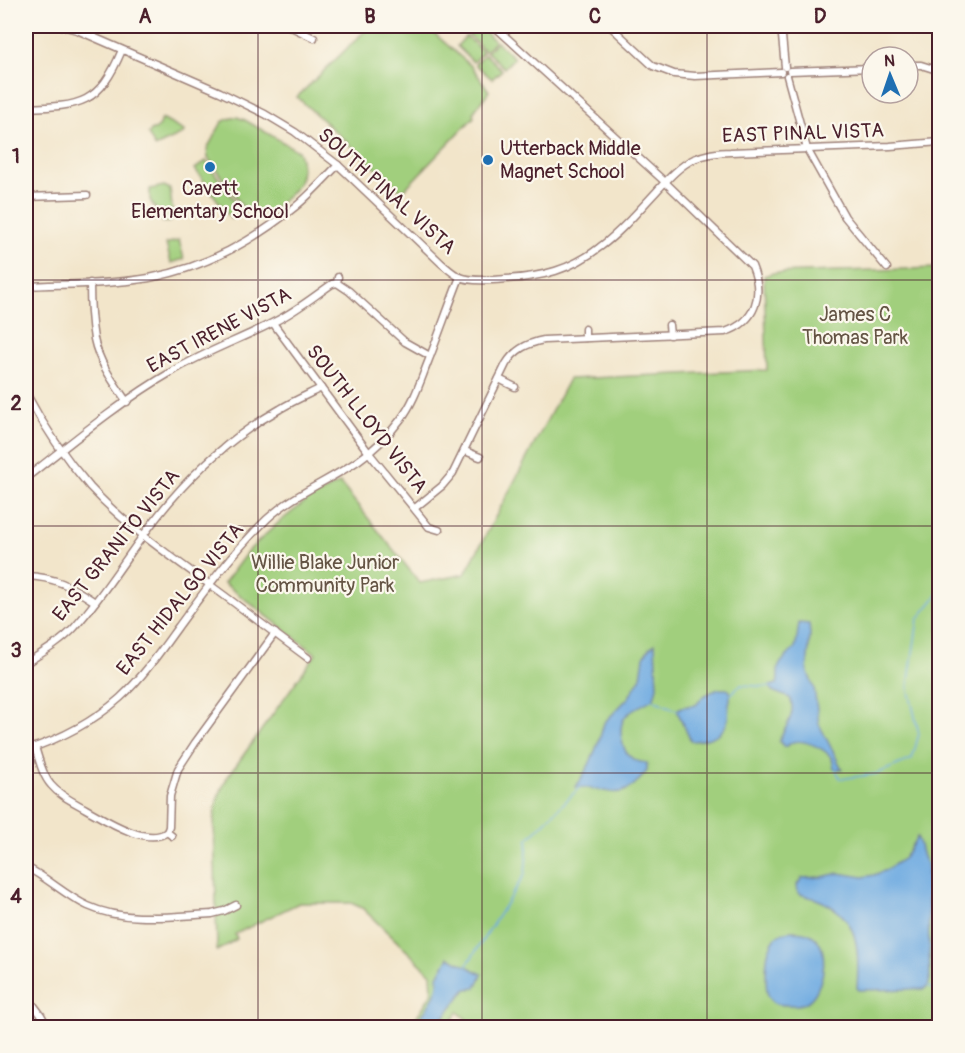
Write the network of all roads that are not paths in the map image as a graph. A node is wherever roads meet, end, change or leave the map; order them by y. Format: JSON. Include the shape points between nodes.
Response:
{"nodes":[{"id":1,"x":62,"y":26,"type":"edge"},
{"id":2,"x":289,"y":26,"type":"edge"},
{"id":3,"x":494,"y":26,"type":"edge"},
{"id":4,"x":610,"y":26,"type":"edge"},
{"id":5,"x":781,"y":26,"type":"edge"},
{"id":6,"x":314,"y":38,"type":"dead end"},
{"id":7,"x":122,"y":50,"type":"junction"},
{"id":8,"x":920,"y":65,"type":"edge"},
{"id":9,"x":860,"y":69,"type":"edge"},
{"id":10,"x":939,"y":71,"type":"edge"},
{"id":11,"x":786,"y":72,"type":"junction"},
{"id":12,"x":26,"y":108,"type":"edge"},
{"id":13,"x":939,"y":142,"type":"edge"},
{"id":14,"x":807,"y":148,"type":"junction"},
{"id":15,"x":338,"y":165,"type":"junction"},
{"id":16,"x":665,"y":182,"type":"junction"},
{"id":17,"x":87,"y":195,"type":"dead end"},
{"id":18,"x":26,"y":197,"type":"edge"},
{"id":19,"x":887,"y":268,"type":"dead end"},
{"id":20,"x":460,"y":277,"type":"junction"},
{"id":21,"x":90,"y":283,"type":"junction"},
{"id":22,"x":26,"y":286,"type":"edge"},
{"id":23,"x":273,"y":323,"type":"junction"},
{"id":24,"x":669,"y":325,"type":"dead end"},
{"id":25,"x":585,"y":328,"type":"dead end"},
{"id":26,"x":670,"y":335,"type":"junction"},
{"id":27,"x":585,"y":338,"type":"junction"},
{"id":28,"x":430,"y":356,"type":"junction"},
{"id":29,"x":499,"y":379,"type":"junction"},
{"id":30,"x":515,"y":387,"type":"dead end"},
{"id":31,"x":321,"y":388,"type":"junction"},
{"id":32,"x":26,"y":393,"type":"edge"},
{"id":33,"x":127,"y":402,"type":"junction"},
{"id":34,"x":61,"y":450,"type":"junction"},
{"id":35,"x":465,"y":451,"type":"junction"},
{"id":36,"x":369,"y":453,"type":"junction"},
{"id":37,"x":480,"y":457,"type":"dead end"},
{"id":38,"x":26,"y":478,"type":"edge"},
{"id":39,"x":414,"y":508,"type":"junction"},
{"id":40,"x":439,"y":530,"type":"dead end"},
{"id":41,"x":143,"y":536,"type":"junction"},
{"id":42,"x":26,"y":576,"type":"edge"},
{"id":43,"x":209,"y":584,"type":"junction"},
{"id":44,"x":94,"y":602,"type":"junction"},
{"id":45,"x":275,"y":633,"type":"junction"},
{"id":46,"x":308,"y":658,"type":"dead end"},
{"id":47,"x":26,"y":663,"type":"edge"},
{"id":48,"x":35,"y":747,"type":"junction"},
{"id":49,"x":26,"y":750,"type":"edge"},
{"id":50,"x":26,"y":867,"type":"edge"},
{"id":51,"x":236,"y":905,"type":"dead end"},
{"id":52,"x":26,"y":995,"type":"edge"},
{"id":53,"x":26,"y":1017,"type":"edge"},
{"id":54,"x":33,"y":1028,"type":"edge"},
{"id":55,"x":48,"y":1028,"type":"edge"}],
"edges":[{"from":1,"to":7,"type":"street","name":"SOUTH PINAL VISTA"},
{"from":2,"to":6,"type":"street"},
{"from":3,"to":16,"type":"street"},
{"from":4,"to":11,"type":"street","via":[[653,66],[674,74]]},
{"from":5,"to":11,"type":"street"},
{"from":7,"to":12,"type":"street","via":[[111,75],[90,96],[71,105]]},
{"from":7,"to":15,"type":"street","name":"SOUTH PINAL VISTA","via":[[265,114]]},
{"from":8,"to":10,"type":"street"},
{"from":9,"to":11,"type":"street"},
{"from":11,"to":14,"type":"street"},
{"from":13,"to":14,"type":"street","name":"EAST PINAL VISTA"},
{"from":14,"to":16,"type":"street","name":"EAST PINAL VISTA","via":[[704,155],[683,165]]},
{"from":14,"to":19,"type":"street","via":[[845,217]]},
{"from":15,"to":20,"type":"street","name":"SOUTH PINAL VISTA","via":[[441,264]]},
{"from":15,"to":21,"type":"street","via":[[297,206],[227,253],[184,270],[148,278]]},
{"from":16,"to":20,"type":"street","name":"EAST PINAL VISTA","via":[[610,240],[572,265],[523,278]]},
{"from":16,"to":26,"type":"street","via":[[752,266],[758,290],[752,311],[742,324],[725,332]]},
{"from":17,"to":18,"type":"street"},
{"from":20,"to":28,"type":"street","name":"EAST HIDALGO VISTA"},
{"from":21,"to":22,"type":"street"},
{"from":21,"to":33,"type":"street","via":[[95,341],[106,369]]},
{"from":23,"to":28,"type":"street","name":"EAST IRENE VISTA","via":[[337,280],[405,342]]},
{"from":23,"to":31,"type":"street","name":"SOUTH LLOYD VISTA"},
{"from":23,"to":33,"type":"street","name":"EAST IRENE VISTA","via":[[193,359]]},
{"from":24,"to":26,"type":"street"},
{"from":25,"to":27,"type":"street"},
{"from":26,"to":27,"type":"street"},
{"from":27,"to":29,"type":"street","via":[[530,343],[510,357]]},
{"from":28,"to":36,"type":"street","name":"EAST HIDALGO VISTA","via":[[408,408]]},
{"from":29,"to":30,"type":"street"},
{"from":29,"to":35,"type":"street"},
{"from":31,"to":36,"type":"street","name":"SOUTH LLOYD VISTA"},
{"from":31,"to":41,"type":"street","name":"EAST GRANITO VISTA","via":[[279,409],[215,455]]},
{"from":32,"to":34,"type":"street"},
{"from":33,"to":34,"type":"street","name":"EAST IRENE VISTA"},
{"from":34,"to":38,"type":"street","name":"EAST IRENE VISTA"},
{"from":34,"to":41,"type":"street","via":[[90,487]]},
{"from":35,"to":37,"type":"street"},
{"from":35,"to":39,"type":"street","via":[[448,480]]},
{"from":36,"to":39,"type":"street","name":"SOUTH LLOYD VISTA"},
{"from":36,"to":43,"type":"street","name":"EAST HIDALGO VISTA","via":[[306,490],[270,517]]},
{"from":39,"to":40,"type":"street","name":"SOUTH LLOYD VISTA","via":[[429,527]]},
{"from":41,"to":43,"type":"street"},
{"from":41,"to":44,"type":"street","name":"EAST GRANITO VISTA"},
{"from":42,"to":44,"type":"street","via":[[64,583]]},
{"from":43,"to":45,"type":"street"},
{"from":43,"to":48,"type":"street","name":"EAST HIDALGO VISTA","via":[[148,668],[120,698],[78,728]]},
{"from":44,"to":47,"type":"street","name":"EAST GRANITO VISTA","via":[[72,629]]},
{"from":45,"to":46,"type":"street"},
{"from":45,"to":48,"type":"street","via":[[178,769],[170,796],[170,834],[152,836],[124,830],[61,795],[45,776]]},
{"from":48,"to":49,"type":"street","name":"EAST HIDALGO VISTA"},
{"from":50,"to":51,"type":"street","via":[[81,903],[111,914],[212,914]]},
{"from":52,"to":55,"type":"street"},
{"from":53,"to":54,"type":"street"}]}
